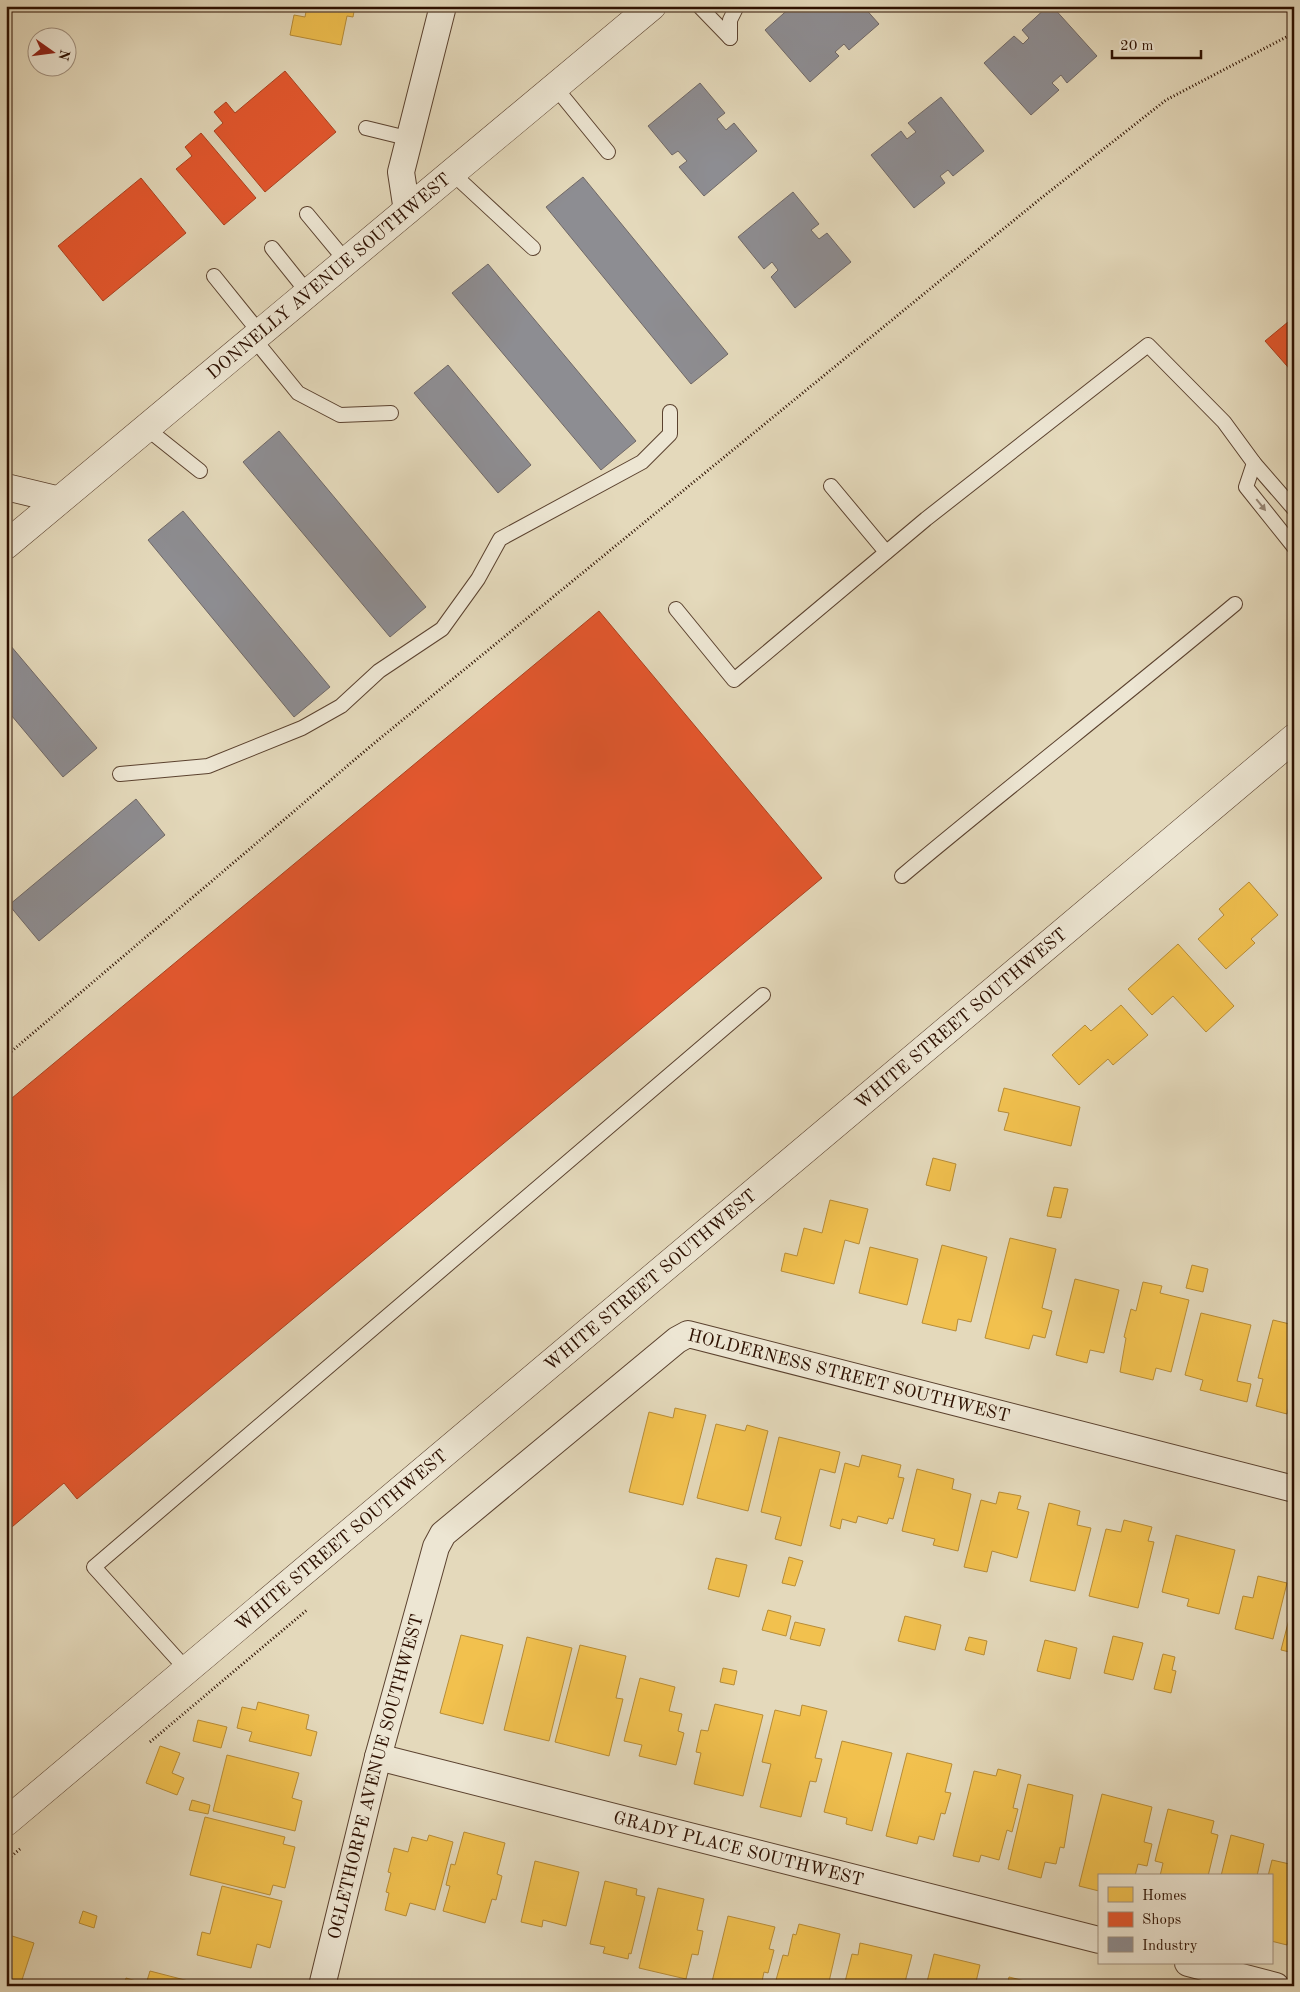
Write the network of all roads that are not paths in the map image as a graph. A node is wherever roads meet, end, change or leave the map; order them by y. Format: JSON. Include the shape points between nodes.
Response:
{"nodes":[{"id":1,"x":444,"y":6,"type":"edge"},
{"id":2,"x":652,"y":6,"type":"edge"},
{"id":3,"x":699,"y":6,"type":"edge"},
{"id":4,"x":737,"y":6,"type":"edge"},
{"id":5,"x":555,"y":87,"type":"junction"},
{"id":6,"x":366,"y":128,"type":"dead end"},
{"id":7,"x":411,"y":139,"type":"junction"},
{"id":8,"x":608,"y":152,"type":"dead end"},
{"id":9,"x":452,"y":173,"type":"junction"},
{"id":10,"x":406,"y":211,"type":"junction"},
{"id":11,"x":307,"y":214,"type":"dead end"},
{"id":12,"x":272,"y":248,"type":"dead end"},
{"id":13,"x":533,"y":248,"type":"dead end"},
{"id":14,"x":346,"y":261,"type":"junction"},
{"id":15,"x":214,"y":276,"type":"dead end"},
{"id":16,"x":308,"y":293,"type":"junction"},
{"id":17,"x":257,"y":336,"type":"junction"},
{"id":18,"x":670,"y":412,"type":"dead end"},
{"id":19,"x":391,"y":413,"type":"dead end"},
{"id":20,"x":146,"y":428,"type":"junction"},
{"id":21,"x":1254,"y":463,"type":"junction"},
{"id":22,"x":200,"y":471,"type":"dead end"},
{"id":23,"x":831,"y":486,"type":"dead end"},
{"id":24,"x":6,"y":487,"type":"edge"},
{"id":25,"x":60,"y":500,"type":"junction"},
{"id":26,"x":1294,"y":509,"type":"edge"},
{"id":27,"x":6,"y":545,"type":"edge"},
{"id":28,"x":1294,"y":546,"type":"edge"},
{"id":29,"x":886,"y":552,"type":"junction"},
{"id":30,"x":1235,"y":604,"type":"dead end"},
{"id":31,"x":676,"y":609,"type":"dead end"},
{"id":32,"x":1294,"y":738,"type":"edge"},
{"id":33,"x":120,"y":774,"type":"dead end"},
{"id":34,"x":902,"y":876,"type":"dead end"},
{"id":35,"x":763,"y":995,"type":"dead end"},
{"id":36,"x":1294,"y":1489,"type":"edge"},
{"id":37,"x":429,"y":1568,"type":"joint"},
{"id":38,"x":187,"y":1670,"type":"junction"},
{"id":39,"x":378,"y":1757,"type":"junction"},
{"id":40,"x":6,"y":1822,"type":"edge"},
{"id":41,"x":1098,"y":1940,"type":"edge"},
{"id":42,"x":1192,"y":1964,"type":"edge"},
{"id":43,"x":322,"y":1986,"type":"edge"},
{"id":44,"x":1276,"y":1986,"type":"edge"}],
"edges":[{"from":1,"to":7,"type":"street"},
{"from":2,"to":5,"type":"street","name":"DONNELLY AVENUE SOUTHWEST"},
{"from":3,"to":4,"type":"lane","via":[[730,38],[730,20]]},
{"from":5,"to":8,"type":"lane"},
{"from":5,"to":9,"type":"street","name":"DONNELLY AVENUE SOUTHWEST"},
{"from":6,"to":7,"type":"lane"},
{"from":7,"to":10,"type":"street","via":[[402,172]]},
{"from":9,"to":10,"type":"street","name":"DONNELLY AVENUE SOUTHWEST"},
{"from":9,"to":13,"type":"lane"},
{"from":10,"to":14,"type":"street","name":"DONNELLY AVENUE SOUTHWEST"},
{"from":11,"to":14,"type":"lane"},
{"from":12,"to":16,"type":"lane"},
{"from":14,"to":16,"type":"street","name":"DONNELLY AVENUE SOUTHWEST"},
{"from":15,"to":17,"type":"lane"},
{"from":16,"to":17,"type":"street","name":"DONNELLY AVENUE SOUTHWEST"},
{"from":17,"to":19,"type":"lane","via":[[298,392],[340,415]]},
{"from":17,"to":20,"type":"street","name":"DONNELLY AVENUE SOUTHWEST"},
{"from":18,"to":33,"type":"lane","via":[[670,434],[642,462],[500,539],[478,579],[442,629],[379,671],[341,706],[302,728],[208,766]]},
{"from":20,"to":22,"type":"lane"},
{"from":20,"to":25,"type":"street","name":"DONNELLY AVENUE SOUTHWEST"},
{"from":21,"to":26,"type":"lane"},
{"from":21,"to":28,"type":"lane","one_way":true,"via":[[1246,488]]},
{"from":21,"to":29,"type":"lane","via":[[1224,422],[1148,345]]},
{"from":23,"to":29,"type":"lane"},
{"from":24,"to":25,"type":"street"},
{"from":25,"to":27,"type":"street","name":"DONNELLY AVENUE SOUTHWEST"},
{"from":29,"to":31,"type":"lane","via":[[734,680]]},
{"from":30,"to":34,"type":"lane"},
{"from":32,"to":38,"type":"street","name":"WHITE STREET SOUTHWEST"},
{"from":35,"to":38,"type":"lane","via":[[94,1567]]},
{"from":36,"to":37,"type":"street","name":"HOLDERNESS STREET SOUTHWEST","via":[[688,1334],[444,1534]]},
{"from":37,"to":39,"type":"street","name":"OGLETHORPE AVENUE SOUTHWEST"},
{"from":38,"to":40,"type":"street","name":"WHITE STREET SOUTHWEST"},
{"from":39,"to":41,"type":"street","name":"GRADY PLACE SOUTHWEST"},
{"from":39,"to":43,"type":"street","name":"OGLETHORPE AVENUE SOUTHWEST"},
{"from":42,"to":44,"type":"street"}]}
